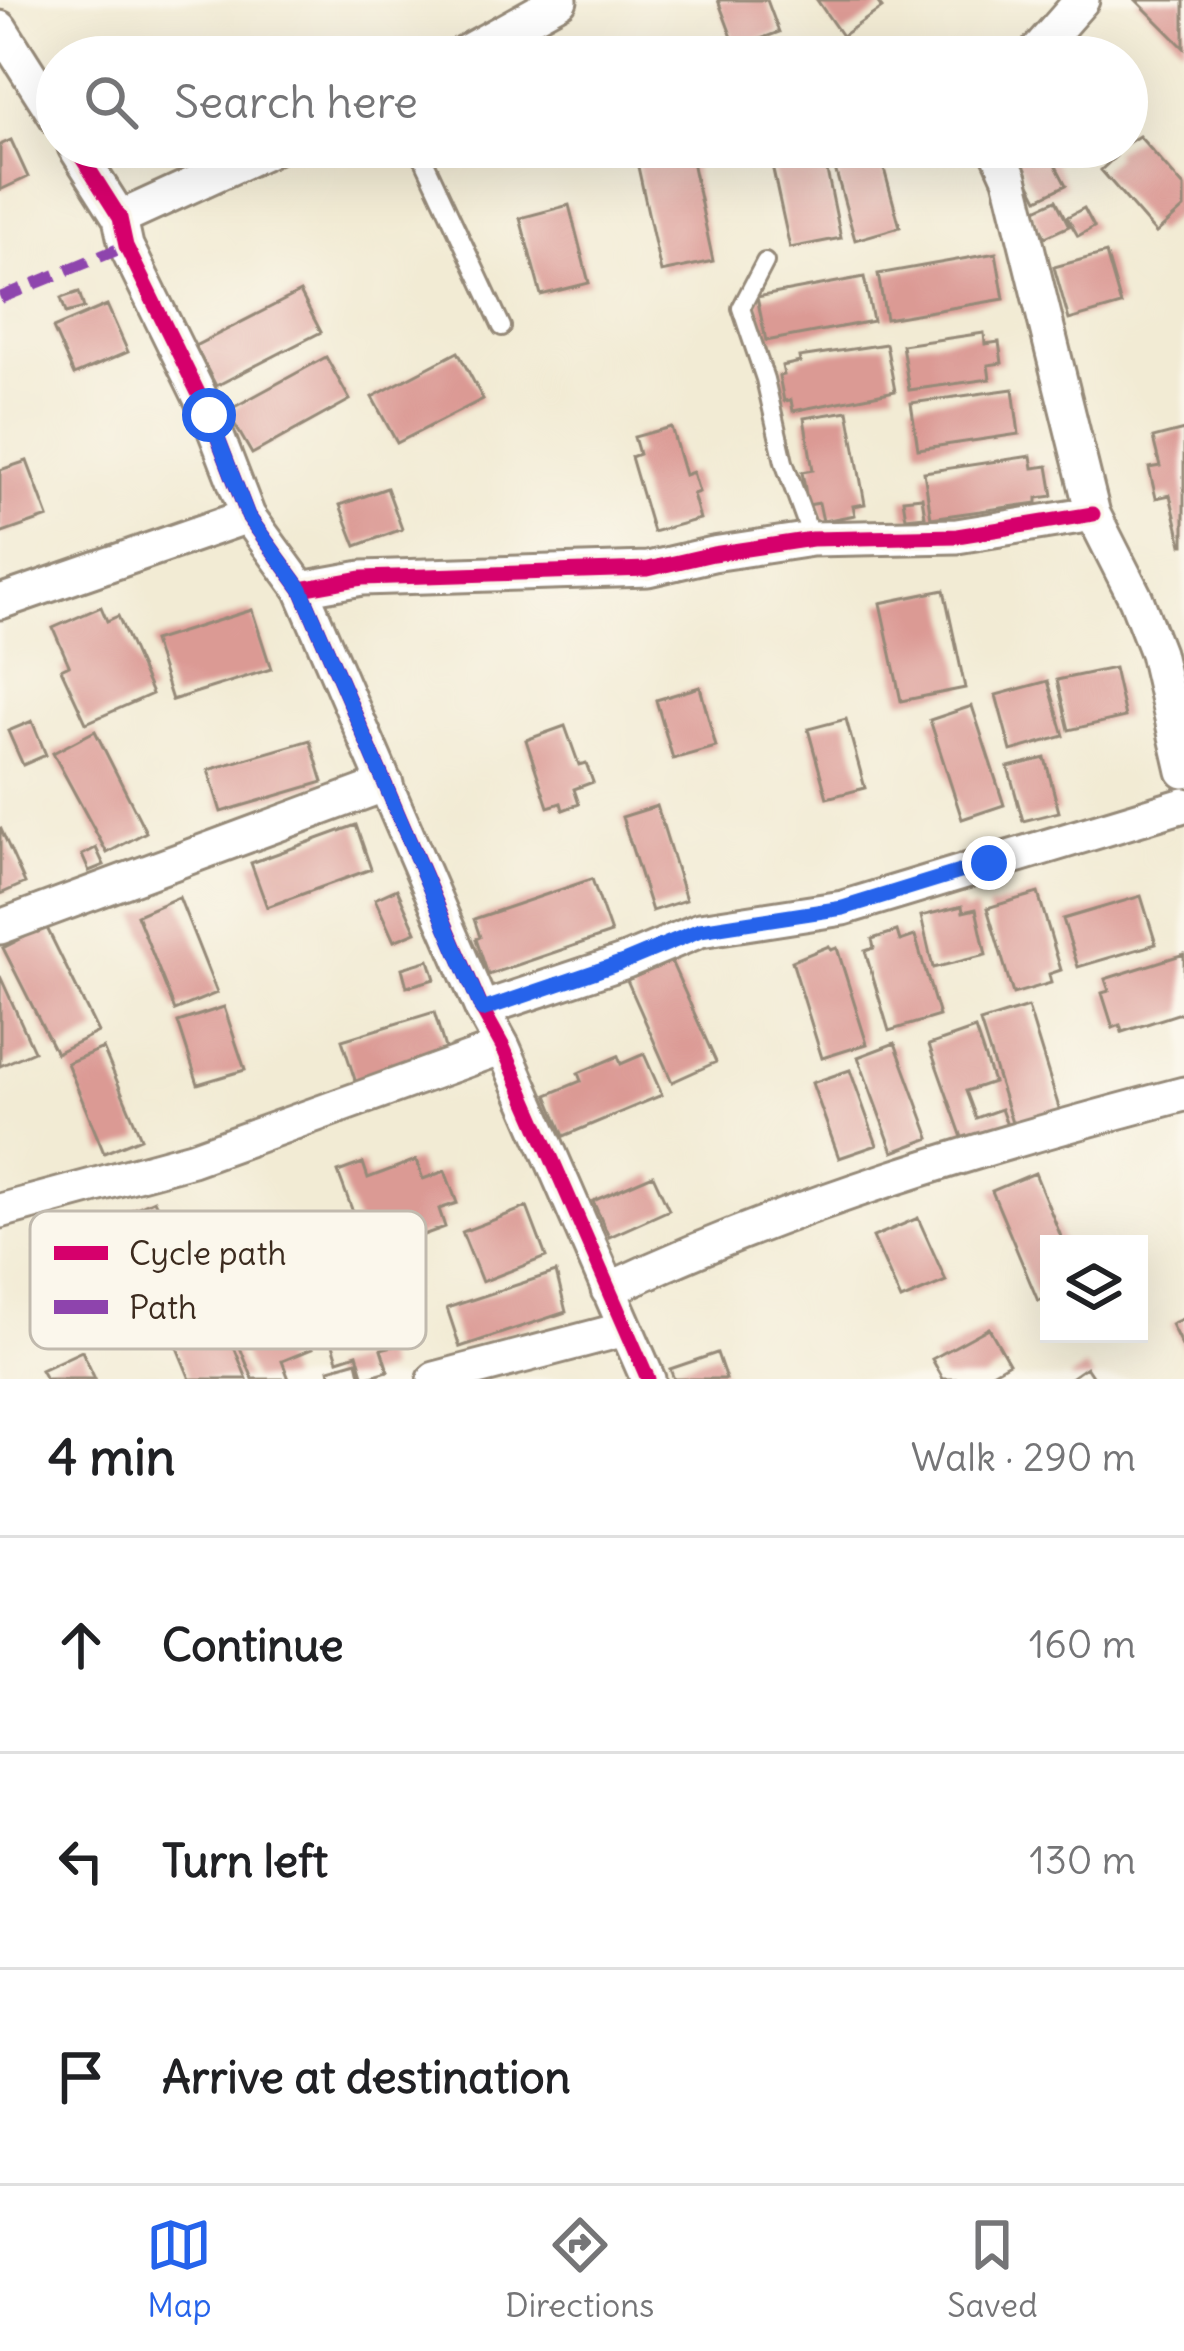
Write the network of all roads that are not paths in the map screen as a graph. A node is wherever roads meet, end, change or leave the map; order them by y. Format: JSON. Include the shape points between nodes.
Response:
{"nodes":[{"id":1,"x":560,"y":0,"type":"edge"},
{"id":2,"x":1082,"y":0,"type":"edge"},
{"id":3,"x":0,"y":28,"type":"edge"},
{"id":4,"x":495,"y":36,"type":"edge"},
{"id":5,"x":1050,"y":36,"type":"edge"},
{"id":6,"x":36,"y":85,"type":"edge"},
{"id":7,"x":88,"y":168,"type":"edge"},
{"id":8,"x":229,"y":168,"type":"edge"},
{"id":9,"x":428,"y":168,"type":"edge"},
{"id":10,"x":1004,"y":168,"type":"edge"},
{"id":11,"x":120,"y":218,"type":"junction"},
{"id":12,"x":765,"y":262,"type":"dead end"},
{"id":13,"x":502,"y":327,"type":"dead end"},
{"id":14,"x":1093,"y":514,"type":"junction"},
{"id":15,"x":248,"y":516,"type":"junction"},
{"id":16,"x":812,"y":539,"type":"junction"},
{"id":17,"x":301,"y":589,"type":"junction"},
{"id":18,"x":0,"y":602,"type":"edge"},
{"id":19,"x":1184,"y":771,"type":"edge"},
{"id":20,"x":386,"y":784,"type":"junction"},
{"id":21,"x":1184,"y":805,"type":"edge"},
{"id":22,"x":0,"y":927,"type":"edge"},
{"id":23,"x":482,"y":1010,"type":"junction"},
{"id":24,"x":502,"y":1047,"type":"junction"},
{"id":25,"x":1184,"y":1094,"type":"edge"},
{"id":26,"x":0,"y":1211,"type":"edge"},
{"id":27,"x":608,"y":1290,"type":"junction"},
{"id":28,"x":625,"y":1329,"type":"junction"},
{"id":29,"x":435,"y":1379,"type":"edge"},
{"id":30,"x":648,"y":1379,"type":"edge"}],
"edges":[{"from":1,"to":4,"type":"street"},
{"from":2,"to":5,"type":"street"},
{"from":3,"to":6,"type":"street"},
{"from":7,"to":11,"type":"street"},
{"from":8,"to":11,"type":"street"},
{"from":9,"to":13,"type":"lane"},
{"from":10,"to":14,"type":"street"},
{"from":11,"to":15,"type":"street"},
{"from":12,"to":16,"type":"lane","via":[[741,308]]},
{"from":14,"to":16,"type":"street","via":[[957,536]]},
{"from":14,"to":19,"type":"street","via":[[1157,653]]},
{"from":15,"to":17,"type":"street"},
{"from":15,"to":18,"type":"street"},
{"from":16,"to":17,"type":"street","via":[[648,569],[362,578]]},
{"from":17,"to":20,"type":"street"},
{"from":20,"to":22,"type":"street"},
{"from":20,"to":23,"type":"street"},
{"from":21,"to":23,"type":"street","via":[[843,908],[700,930]]},
{"from":23,"to":24,"type":"street"},
{"from":24,"to":26,"type":"street","via":[[192,1159]]},
{"from":24,"to":27,"type":"street"},
{"from":25,"to":27,"type":"street","via":[[823,1202]]},
{"from":27,"to":28,"type":"street"},
{"from":28,"to":29,"type":"street"},
{"from":28,"to":30,"type":"street"}]}
